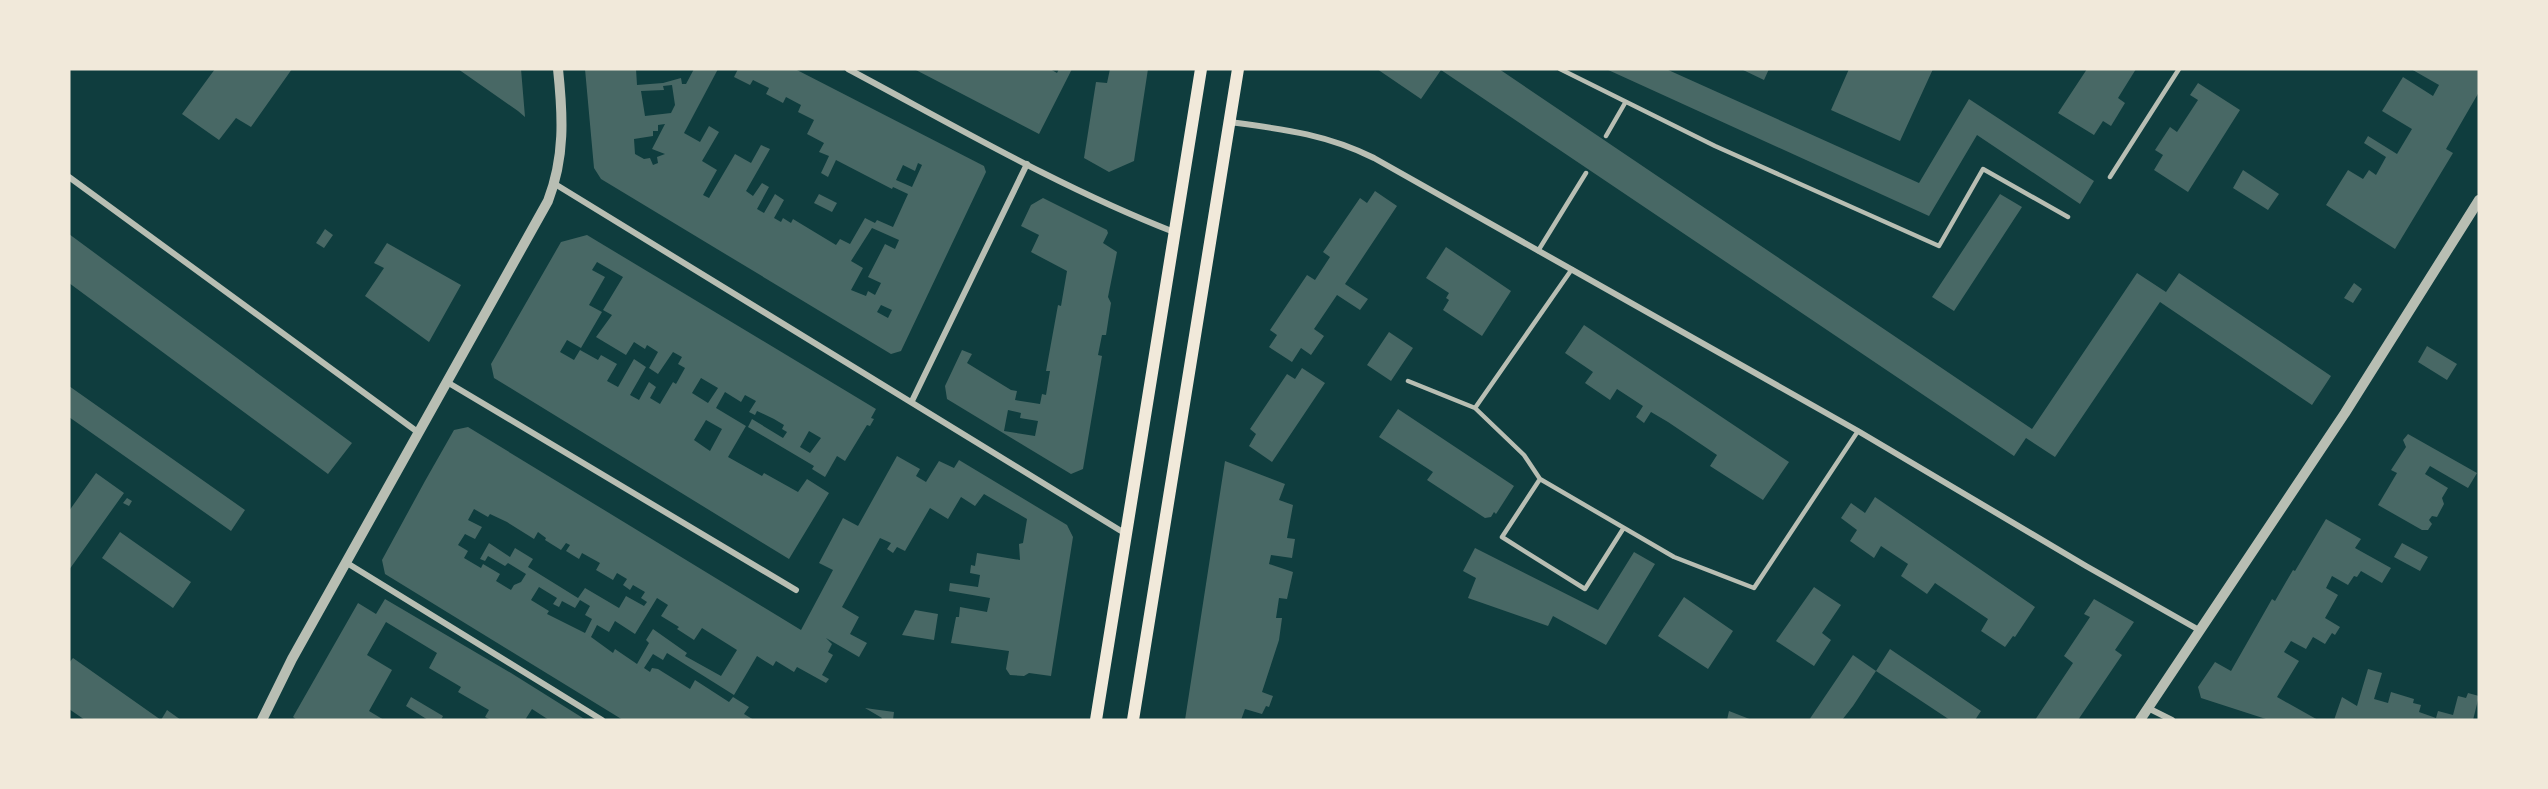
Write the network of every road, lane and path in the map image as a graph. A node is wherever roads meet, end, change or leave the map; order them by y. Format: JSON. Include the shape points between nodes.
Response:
{"nodes":[{"id":1,"x":558,"y":69,"type":"edge"},
{"id":2,"x":848,"y":69,"type":"edge"},
{"id":3,"x":1201,"y":69,"type":"edge"},
{"id":4,"x":1238,"y":69,"type":"edge"},
{"id":5,"x":1560,"y":69,"type":"edge"},
{"id":6,"x":2179,"y":69,"type":"edge"},
{"id":7,"x":1624,"y":103,"type":"junction"},
{"id":8,"x":1228,"y":122,"type":"junction"},
{"id":9,"x":1606,"y":136,"type":"dead end"},
{"id":10,"x":1027,"y":164,"type":"junction"},
{"id":11,"x":1586,"y":172,"type":"dead end"},
{"id":12,"x":69,"y":177,"type":"edge"},
{"id":13,"x":2110,"y":177,"type":"dead end"},
{"id":14,"x":555,"y":184,"type":"junction"},
{"id":15,"x":2479,"y":200,"type":"edge"},
{"id":16,"x":2068,"y":217,"type":"dead end"},
{"id":17,"x":1175,"y":232,"type":"junction"},
{"id":18,"x":1538,"y":251,"type":"junction"},
{"id":19,"x":1572,"y":269,"type":"junction"},
{"id":20,"x":1408,"y":381,"type":"dead end"},
{"id":21,"x":447,"y":382,"type":"junction"},
{"id":22,"x":912,"y":401,"type":"junction"},
{"id":23,"x":1475,"y":408,"type":"junction"},
{"id":24,"x":1858,"y":430,"type":"junction"},
{"id":25,"x":419,"y":433,"type":"junction"},
{"id":26,"x":1540,"y":479,"type":"junction"},
{"id":27,"x":1623,"y":529,"type":"junction"},
{"id":28,"x":1127,"y":534,"type":"junction"},
{"id":29,"x":347,"y":563,"type":"junction"},
{"id":30,"x":796,"y":590,"type":"dead end"},
{"id":31,"x":2199,"y":630,"type":"junction"},
{"id":32,"x":2147,"y":708,"type":"junction"},
{"id":33,"x":262,"y":720,"type":"edge"},
{"id":34,"x":602,"y":720,"type":"edge"},
{"id":35,"x":1096,"y":720,"type":"edge"},
{"id":36,"x":1133,"y":720,"type":"edge"},
{"id":37,"x":2140,"y":720,"type":"edge"},
{"id":38,"x":2172,"y":720,"type":"edge"}],
"edges":[{"from":1,"to":14,"type":"street","via":[[563,128]]},
{"from":2,"to":10,"type":"street"},
{"from":3,"to":17,"type":"main road"},
{"from":4,"to":8,"type":"main road"},
{"from":5,"to":7,"type":"lane"},
{"from":6,"to":13,"type":"lane"},
{"from":7,"to":9,"type":"lane"},
{"from":7,"to":16,"type":"lane","via":[[1939,246],[1983,169]]},
{"from":8,"to":18,"type":"street","via":[[1318,136],[1347,145]]},
{"from":8,"to":36,"type":"main road"},
{"from":10,"to":17,"type":"street"},
{"from":10,"to":22,"type":"street"},
{"from":11,"to":18,"type":"lane"},
{"from":12,"to":25,"type":"street"},
{"from":14,"to":21,"type":"street"},
{"from":14,"to":22,"type":"street"},
{"from":15,"to":31,"type":"street","via":[[2346,413]]},
{"from":17,"to":28,"type":"main road"},
{"from":18,"to":19,"type":"street"},
{"from":19,"to":23,"type":"lane"},
{"from":19,"to":24,"type":"street"},
{"from":20,"to":23,"type":"lane"},
{"from":21,"to":25,"type":"street"},
{"from":21,"to":30,"type":"street"},
{"from":22,"to":28,"type":"street"},
{"from":23,"to":26,"type":"lane","via":[[1524,455]]},
{"from":24,"to":27,"type":"lane","via":[[1754,588],[1674,557]]},
{"from":24,"to":31,"type":"street"},
{"from":25,"to":29,"type":"street"},
{"from":26,"to":27,"type":"lane"},
{"from":26,"to":27,"type":"lane","via":[[1502,537],[1585,589]]},
{"from":28,"to":35,"type":"main road"},
{"from":29,"to":33,"type":"street","via":[[292,658]]},
{"from":29,"to":34,"type":"street"},
{"from":31,"to":32,"type":"street"},
{"from":32,"to":37,"type":"street"},
{"from":32,"to":38,"type":"street"}]}
